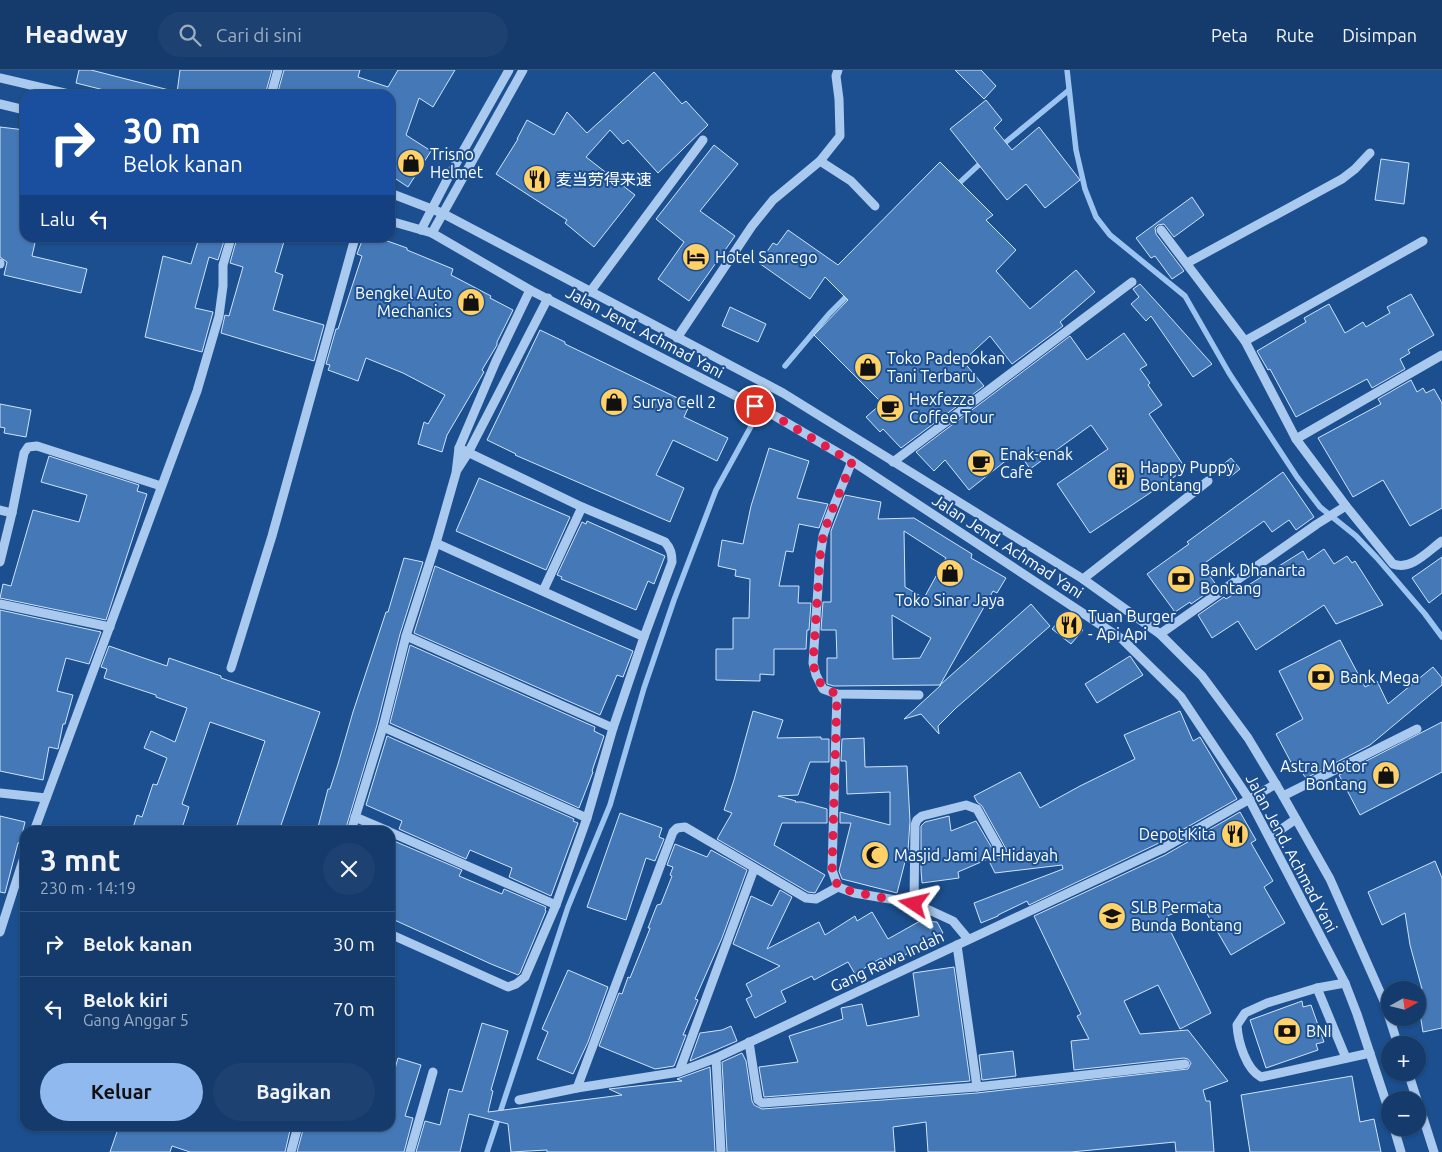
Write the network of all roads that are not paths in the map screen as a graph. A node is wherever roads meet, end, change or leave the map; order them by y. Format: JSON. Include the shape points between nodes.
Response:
{"nodes":[{"id":1,"x":278,"y":70,"type":"edge"},
{"id":2,"x":508,"y":70,"type":"edge"},
{"id":3,"x":523,"y":70,"type":"edge"},
{"id":4,"x":838,"y":70,"type":"edge"},
{"id":5,"x":0,"y":78,"type":"edge"},
{"id":6,"x":52,"y":90,"type":"edge"},
{"id":7,"x":272,"y":90,"type":"edge"},
{"id":8,"x":0,"y":104,"type":"edge"},
{"id":9,"x":20,"y":109,"type":"edge"},
{"id":10,"x":703,"y":140,"type":"dead end"},
{"id":11,"x":1370,"y":153,"type":"dead end"},
{"id":12,"x":820,"y":161,"type":"junction"},
{"id":13,"x":395,"y":195,"type":"edge"},
{"id":14,"x":875,"y":206,"type":"dead end"},
{"id":15,"x":432,"y":209,"type":"junction"},
{"id":16,"x":442,"y":213,"type":"junction"},
{"id":17,"x":395,"y":222,"type":"edge"},
{"id":18,"x":422,"y":230,"type":"junction"},
{"id":19,"x":1161,"y":230,"type":"dead end"},
{"id":20,"x":432,"y":233,"type":"junction"},
{"id":21,"x":1423,"y":241,"type":"dead end"},
{"id":22,"x":230,"y":242,"type":"edge"},
{"id":23,"x":354,"y":242,"type":"edge"},
{"id":24,"x":1187,"y":263,"type":"junction"},
{"id":25,"x":1132,"y":282,"type":"dead end"},
{"id":26,"x":530,"y":290,"type":"junction"},
{"id":27,"x":590,"y":292,"type":"junction"},
{"id":28,"x":548,"y":298,"type":"junction"},
{"id":29,"x":677,"y":338,"type":"junction"},
{"id":30,"x":1245,"y":340,"type":"junction"},
{"id":31,"x":1442,"y":354,"type":"edge"},
{"id":32,"x":765,"y":384,"type":"junction"},
{"id":33,"x":755,"y":406,"type":"junction"},
{"id":34,"x":1296,"y":439,"type":"junction"},
{"id":35,"x":459,"y":448,"type":"junction"},
{"id":36,"x":468,"y":453,"type":"junction"},
{"id":37,"x":852,"y":462,"type":"junction"},
{"id":38,"x":893,"y":462,"type":"junction"},
{"id":39,"x":456,"y":473,"type":"junction"},
{"id":40,"x":1208,"y":481,"type":"dead end"},
{"id":41,"x":161,"y":486,"type":"junction"},
{"id":42,"x":1346,"y":506,"type":"junction"},
{"id":43,"x":582,"y":507,"type":"junction"},
{"id":44,"x":0,"y":510,"type":"edge"},
{"id":45,"x":12,"y":513,"type":"junction"},
{"id":46,"x":1442,"y":541,"type":"edge"},
{"id":47,"x":436,"y":543,"type":"junction"},
{"id":48,"x":0,"y":562,"type":"edge"},
{"id":49,"x":1083,"y":579,"type":"junction"},
{"id":50,"x":543,"y":591,"type":"junction"},
{"id":51,"x":0,"y":604,"type":"edge"},
{"id":52,"x":110,"y":627,"type":"junction"},
{"id":53,"x":1160,"y":634,"type":"junction"},
{"id":54,"x":406,"y":636,"type":"junction"},
{"id":55,"x":644,"y":637,"type":"junction"},
{"id":56,"x":231,"y":668,"type":"dead end"},
{"id":57,"x":837,"y":694,"type":"junction"},
{"id":58,"x":919,"y":695,"type":"dead end"},
{"id":59,"x":382,"y":727,"type":"junction"},
{"id":60,"x":612,"y":728,"type":"junction"},
{"id":61,"x":1417,"y":729,"type":"dead end"},
{"id":62,"x":1276,"y":784,"type":"junction"},
{"id":63,"x":0,"y":793,"type":"edge"},
{"id":64,"x":1283,"y":796,"type":"junction"},
{"id":65,"x":46,"y":798,"type":"junction"},
{"id":66,"x":1249,"y":799,"type":"junction"},
{"id":67,"x":355,"y":817,"type":"junction"},
{"id":68,"x":587,"y":818,"type":"junction"},
{"id":69,"x":1296,"y":819,"type":"junction"},
{"id":70,"x":36,"y":826,"type":"edge"},
{"id":71,"x":353,"y":826,"type":"edge"},
{"id":72,"x":375,"y":826,"type":"edge"},
{"id":73,"x":395,"y":835,"type":"edge"},
{"id":74,"x":1270,"y":836,"type":"junction"},
{"id":75,"x":1000,"y":852,"type":"dead end"},
{"id":76,"x":754,"y":869,"type":"junction"},
{"id":77,"x":20,"y":870,"type":"edge"},
{"id":78,"x":838,"y":887,"type":"junction"},
{"id":79,"x":914,"y":904,"type":"junction"},
{"id":80,"x":556,"y":905,"type":"junction"},
{"id":81,"x":0,"y":932,"type":"edge"},
{"id":82,"x":395,"y":936,"type":"edge"},
{"id":83,"x":968,"y":939,"type":"junction"},
{"id":84,"x":957,"y":945,"type":"junction"},
{"id":85,"x":1345,"y":983,"type":"junction"},
{"id":86,"x":1317,"y":988,"type":"junction"},
{"id":87,"x":1395,"y":1036,"type":"edge"},
{"id":88,"x":749,"y":1042,"type":"junction"},
{"id":89,"x":1370,"y":1053,"type":"junction"},
{"id":90,"x":716,"y":1058,"type":"junction"},
{"id":91,"x":1346,"y":1058,"type":"junction"},
{"id":92,"x":1185,"y":1064,"type":"dead end"},
{"id":93,"x":433,"y":1072,"type":"dead end"},
{"id":94,"x":679,"y":1072,"type":"junction"},
{"id":95,"x":577,"y":1088,"type":"junction"},
{"id":96,"x":977,"y":1088,"type":"junction"},
{"id":97,"x":1382,"y":1091,"type":"edge"},
{"id":98,"x":519,"y":1100,"type":"dead end"},
{"id":99,"x":1426,"y":1128,"type":"edge"},
{"id":100,"x":297,"y":1131,"type":"edge"},
{"id":101,"x":1396,"y":1136,"type":"edge"},
{"id":102,"x":291,"y":1152,"type":"edge"},
{"id":103,"x":410,"y":1152,"type":"edge"},
{"id":104,"x":721,"y":1152,"type":"edge"},
{"id":105,"x":1401,"y":1152,"type":"edge"},
{"id":106,"x":1434,"y":1152,"type":"edge"}],
"edges":[{"from":1,"to":7,"type":"street"},
{"from":2,"to":15,"type":"street"},
{"from":3,"to":16,"type":"street"},
{"from":4,"to":12,"type":"street","via":[[840,136]]},
{"from":5,"to":6,"type":"street"},
{"from":8,"to":9,"type":"street"},
{"from":10,"to":27,"type":"street"},
{"from":11,"to":24,"type":"street","via":[[1342,179]]},
{"from":12,"to":14,"type":"street","via":[[851,181]]},
{"from":12,"to":29,"type":"street","via":[[773,200]]},
{"from":13,"to":15,"type":"street","name":"Jalan Jend. Achmad Yani"},
{"from":15,"to":16,"type":"street","name":"Jalan Jend. Achmad Yani"},
{"from":15,"to":18,"type":"street"},
{"from":16,"to":20,"type":"street"},
{"from":16,"to":27,"type":"street","name":"Jalan Jend. Achmad Yani"},
{"from":17,"to":18,"type":"street","name":"Jalan Jend. Achmad Yani"},
{"from":18,"to":20,"type":"street","name":"Jalan Jend. Achmad Yani"},
{"from":19,"to":24,"type":"street"},
{"from":20,"to":26,"type":"street","name":"Jalan Jend. Achmad Yani"},
{"from":21,"to":30,"type":"street"},
{"from":22,"to":41,"type":"street","via":[[223,265],[219,316]]},
{"from":23,"to":56,"type":"street","via":[[272,536]]},
{"from":24,"to":30,"type":"street"},
{"from":25,"to":38,"type":"street"},
{"from":26,"to":28,"type":"street","name":"Jalan Jend. Achmad Yani"},
{"from":26,"to":35,"type":"street"},
{"from":27,"to":29,"type":"street","name":"Jalan Jend. Achmad Yani"},
{"from":28,"to":33,"type":"street","name":"Jalan Jend. Achmad Yani"},
{"from":28,"to":36,"type":"street"},
{"from":29,"to":32,"type":"street","name":"Jalan Jend. Achmad Yani"},
{"from":30,"to":34,"type":"street"},
{"from":31,"to":34,"type":"street"},
{"from":32,"to":33,"type":"street"},
{"from":32,"to":38,"type":"street","name":"Jalan Jend. Achmad Yani"},
{"from":33,"to":37,"type":"street","name":"Jalan Jend. Achmad Yani"},
{"from":34,"to":42,"type":"street"},
{"from":35,"to":36,"type":"street"},
{"from":35,"to":39,"type":"street"},
{"from":36,"to":39,"type":"street"},
{"from":36,"to":43,"type":"street"},
{"from":37,"to":57,"type":"street","via":[[823,536],[813,663],[823,689]]},
{"from":37,"to":66,"type":"street","name":"Jalan Jend. Achmad Yani","via":[[1122,638],[1180,697]]},
{"from":38,"to":49,"type":"street","name":"Jalan Jend. Achmad Yani"},
{"from":39,"to":47,"type":"street"},
{"from":40,"to":49,"type":"street"},
{"from":41,"to":45,"type":"street","via":[[34,446],[28,447]]},
{"from":41,"to":52,"type":"street"},
{"from":42,"to":46,"type":"street","via":[[1386,558],[1400,567],[1409,565]]},
{"from":42,"to":53,"type":"street"},
{"from":43,"to":50,"type":"street"},
{"from":43,"to":55,"type":"street","via":[[666,542],[670,547],[672,562]]},
{"from":44,"to":45,"type":"street"},
{"from":45,"to":48,"type":"street"},
{"from":47,"to":50,"type":"street"},
{"from":47,"to":54,"type":"street"},
{"from":49,"to":53,"type":"street","name":"Jalan Jend. Achmad Yani"},
{"from":50,"to":55,"type":"street"},
{"from":51,"to":52,"type":"street"},
{"from":52,"to":65,"type":"street"},
{"from":53,"to":62,"type":"street","name":"Jalan Jend. Achmad Yani","via":[[1202,676],[1248,738]]},
{"from":54,"to":59,"type":"street"},
{"from":54,"to":60,"type":"street"},
{"from":55,"to":60,"type":"street"},
{"from":57,"to":58,"type":"street"},
{"from":57,"to":78,"type":"street","via":[[832,870]]},
{"from":59,"to":67,"type":"street"},
{"from":59,"to":68,"type":"street"},
{"from":60,"to":68,"type":"street"},
{"from":61,"to":64,"type":"street"},
{"from":62,"to":64,"type":"street","name":"Jalan Jend. Achmad Yani"},
{"from":62,"to":66,"type":"street","name":"Gang Rawa Indah"},
{"from":63,"to":65,"type":"street"},
{"from":64,"to":69,"type":"street","name":"Jalan Jend. Achmad Yani"},
{"from":65,"to":70,"type":"street"},
{"from":66,"to":74,"type":"street","name":"Jalan Jend. Achmad Yani"},
{"from":66,"to":83,"type":"street","name":"Gang Rawa Indah","via":[[1162,849]]},
{"from":67,"to":71,"type":"street"},
{"from":67,"to":72,"type":"street"},
{"from":68,"to":80,"type":"street"},
{"from":69,"to":74,"type":"street"},
{"from":69,"to":87,"type":"street","name":"Jalan Jend. Achmad Yani","via":[[1330,879],[1384,1001]]},
{"from":73,"to":80,"type":"street"},
{"from":74,"to":85,"type":"street","name":"Jalan Jend. Achmad Yani"},
{"from":75,"to":79,"type":"street","via":[[978,808],[966,805],[922,816],[914,825]]},
{"from":76,"to":78,"type":"street","via":[[806,898],[816,899]]},
{"from":76,"to":94,"type":"street"},
{"from":76,"to":95,"type":"street","via":[[685,827],[673,832]]},
{"from":77,"to":81,"type":"street"},
{"from":78,"to":79,"type":"street"},
{"from":79,"to":83,"type":"street","via":[[954,921]]},
{"from":80,"to":82,"type":"street","via":[[525,977],[508,986]]},
{"from":83,"to":84,"type":"street","name":"Gang Rawa Indah"},
{"from":84,"to":88,"type":"street","name":"Gang Rawa Indah"},
{"from":84,"to":96,"type":"street"},
{"from":85,"to":86,"type":"street"},
{"from":85,"to":89,"type":"street","name":"Jalan Jend. Achmad Yani"},
{"from":86,"to":91,"type":"street"},
{"from":86,"to":91,"type":"street","via":[[1245,1013],[1237,1025],[1243,1050],[1255,1074],[1261,1076]]},
{"from":88,"to":90,"type":"street","name":"Gang Rawa Indah"},
{"from":88,"to":96,"type":"street","via":[[758,1100],[762,1103]]},
{"from":89,"to":91,"type":"street"},
{"from":89,"to":97,"type":"street","name":"Jalan Jend. Achmad Yani"},
{"from":90,"to":94,"type":"street","name":"Gang Rawa Indah"},
{"from":90,"to":104,"type":"street"},
{"from":92,"to":96,"type":"street"},
{"from":93,"to":103,"type":"street"},
{"from":94,"to":95,"type":"street","name":"Gang Rawa Indah"},
{"from":95,"to":98,"type":"street","name":"Gang Rawa Indah"},
{"from":99,"to":106,"type":"street"},
{"from":100,"to":102,"type":"street"},
{"from":101,"to":105,"type":"street"}]}
